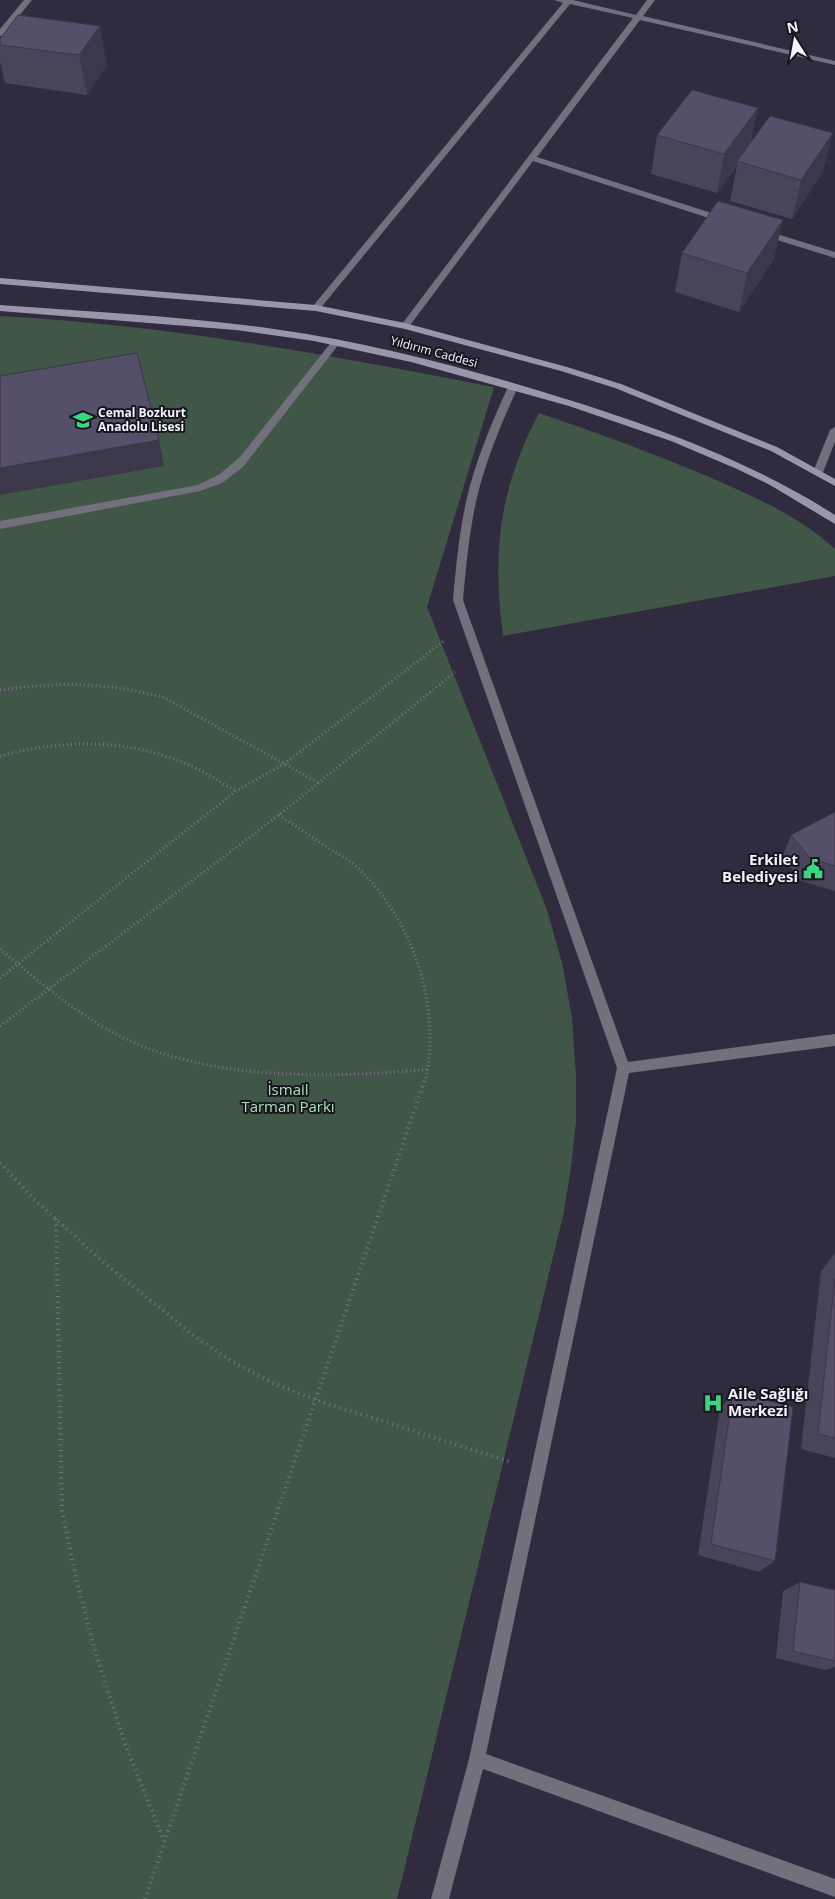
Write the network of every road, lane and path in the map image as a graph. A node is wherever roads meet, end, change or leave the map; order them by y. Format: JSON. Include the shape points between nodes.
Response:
{"nodes":[{"id":1,"x":28,"y":0,"type":"edge"},
{"id":2,"x":558,"y":0,"type":"edge"},
{"id":3,"x":569,"y":0,"type":"edge"},
{"id":4,"x":651,"y":0,"type":"edge"},
{"id":5,"x":636,"y":18,"type":"junction"},
{"id":6,"x":0,"y":34,"type":"edge"},
{"id":7,"x":835,"y":63,"type":"edge"},
{"id":8,"x":531,"y":158,"type":"junction"},
{"id":9,"x":730,"y":222,"type":"edge"},
{"id":10,"x":759,"y":231,"type":"edge"},
{"id":11,"x":835,"y":255,"type":"edge"},
{"id":12,"x":0,"y":281,"type":"edge"},
{"id":13,"x":0,"y":308,"type":"edge"},
{"id":14,"x":316,"y":308,"type":"junction"},
{"id":15,"x":405,"y":326,"type":"junction"},
{"id":16,"x":336,"y":342,"type":"junction"},
{"id":17,"x":513,"y":387,"type":"junction"},
{"id":18,"x":835,"y":430,"type":"edge"},
{"id":19,"x":818,"y":472,"type":"junction"},
{"id":20,"x":835,"y":482,"type":"edge"},
{"id":21,"x":835,"y":520,"type":"edge"},
{"id":22,"x":0,"y":525,"type":"edge"},
{"id":23,"x":466,"y":623,"type":"junction"},
{"id":24,"x":477,"y":654,"type":"junction"},
{"id":25,"x":0,"y":690,"type":"edge"},
{"id":26,"x":0,"y":756,"type":"edge"},
{"id":27,"x":284,"y":764,"type":"junction"},
{"id":28,"x":319,"y":783,"type":"junction"},
{"id":29,"x":236,"y":791,"type":"junction"},
{"id":30,"x":279,"y":815,"type":"junction"},
{"id":31,"x":0,"y":949,"type":"edge"},
{"id":32,"x":17,"y":963,"type":"junction"},
{"id":33,"x":0,"y":978,"type":"edge"},
{"id":34,"x":47,"y":990,"type":"junction"},
{"id":35,"x":0,"y":1026,"type":"edge"},
{"id":36,"x":835,"y":1040,"type":"edge"},
{"id":37,"x":624,"y":1068,"type":"junction"},
{"id":38,"x":429,"y":1069,"type":"junction"},
{"id":39,"x":0,"y":1163,"type":"edge"},
{"id":40,"x":56,"y":1219,"type":"junction"},
{"id":41,"x":316,"y":1400,"type":"junction"},
{"id":42,"x":538,"y":1471,"type":"junction"},
{"id":43,"x":477,"y":1759,"type":"junction"},
{"id":44,"x":164,"y":1842,"type":"junction"},
{"id":45,"x":835,"y":1888,"type":"edge"},
{"id":46,"x":145,"y":1899,"type":"edge"},
{"id":47,"x":440,"y":1899,"type":"edge"}],
"edges":[{"from":1,"to":6,"type":"street"},
{"from":2,"to":3,"type":"street"},
{"from":3,"to":5,"type":"street"},
{"from":3,"to":14,"type":"street"},
{"from":4,"to":5,"type":"street"},
{"from":5,"to":7,"type":"street"},
{"from":5,"to":8,"type":"street"},
{"from":8,"to":9,"type":"street"},
{"from":8,"to":15,"type":"street"},
{"from":10,"to":11,"type":"street"},
{"from":12,"to":14,"type":"street","name":"Yıldırım Caddesi"},
{"from":13,"to":16,"type":"street","name":"Yıldırım Caddesi","via":[[214,325]]},
{"from":14,"to":15,"type":"street","name":"Yıldırım Caddesi"},
{"from":15,"to":19,"type":"street","name":"Yıldırım Caddesi","via":[[618,386],[736,432]]},
{"from":16,"to":17,"type":"street","name":"Yıldırım Caddesi"},
{"from":16,"to":22,"type":"street","via":[[240,464],[225,477],[200,488]]},
{"from":17,"to":21,"type":"street","name":"Yıldırım Caddesi","via":[[617,418],[692,446],[769,479]]},
{"from":17,"to":23,"type":"street","via":[[482,462],[471,502],[462,550],[458,600]]},
{"from":18,"to":19,"type":"street"},
{"from":19,"to":20,"type":"street","name":"Yıldırım Caddesi"},
{"from":23,"to":24,"type":"street"},
{"from":23,"to":27,"type":"path"},
{"from":24,"to":28,"type":"path"},
{"from":24,"to":37,"type":"street"},
{"from":25,"to":27,"type":"path","via":[[41,684],[76,684],[127,689],[165,698]]},
{"from":26,"to":29,"type":"path","via":[[51,744],[78,742],[131,748],[182,762]]},
{"from":27,"to":28,"type":"path"},
{"from":27,"to":29,"type":"path"},
{"from":28,"to":30,"type":"path"},
{"from":29,"to":32,"type":"path"},
{"from":30,"to":34,"type":"path"},
{"from":30,"to":38,"type":"path","via":[[357,866],[382,895],[403,928],[418,963],[427,997]]},
{"from":31,"to":32,"type":"path"},
{"from":32,"to":33,"type":"path"},
{"from":32,"to":34,"type":"path"},
{"from":34,"to":35,"type":"path"},
{"from":34,"to":38,"type":"path","via":[[117,1034],[147,1048],[205,1063],[271,1073],[330,1076]]},
{"from":36,"to":37,"type":"street"},
{"from":37,"to":42,"type":"street"},
{"from":38,"to":41,"type":"path"},
{"from":39,"to":40,"type":"path"},
{"from":40,"to":41,"type":"path","via":[[197,1338],[273,1383]]},
{"from":40,"to":44,"type":"path","via":[[62,1511],[96,1654],[126,1747]]},
{"from":41,"to":42,"type":"path"},
{"from":41,"to":44,"type":"path"},
{"from":42,"to":43,"type":"street"},
{"from":43,"to":45,"type":"street"},
{"from":43,"to":47,"type":"street"},
{"from":44,"to":46,"type":"path"}]}
